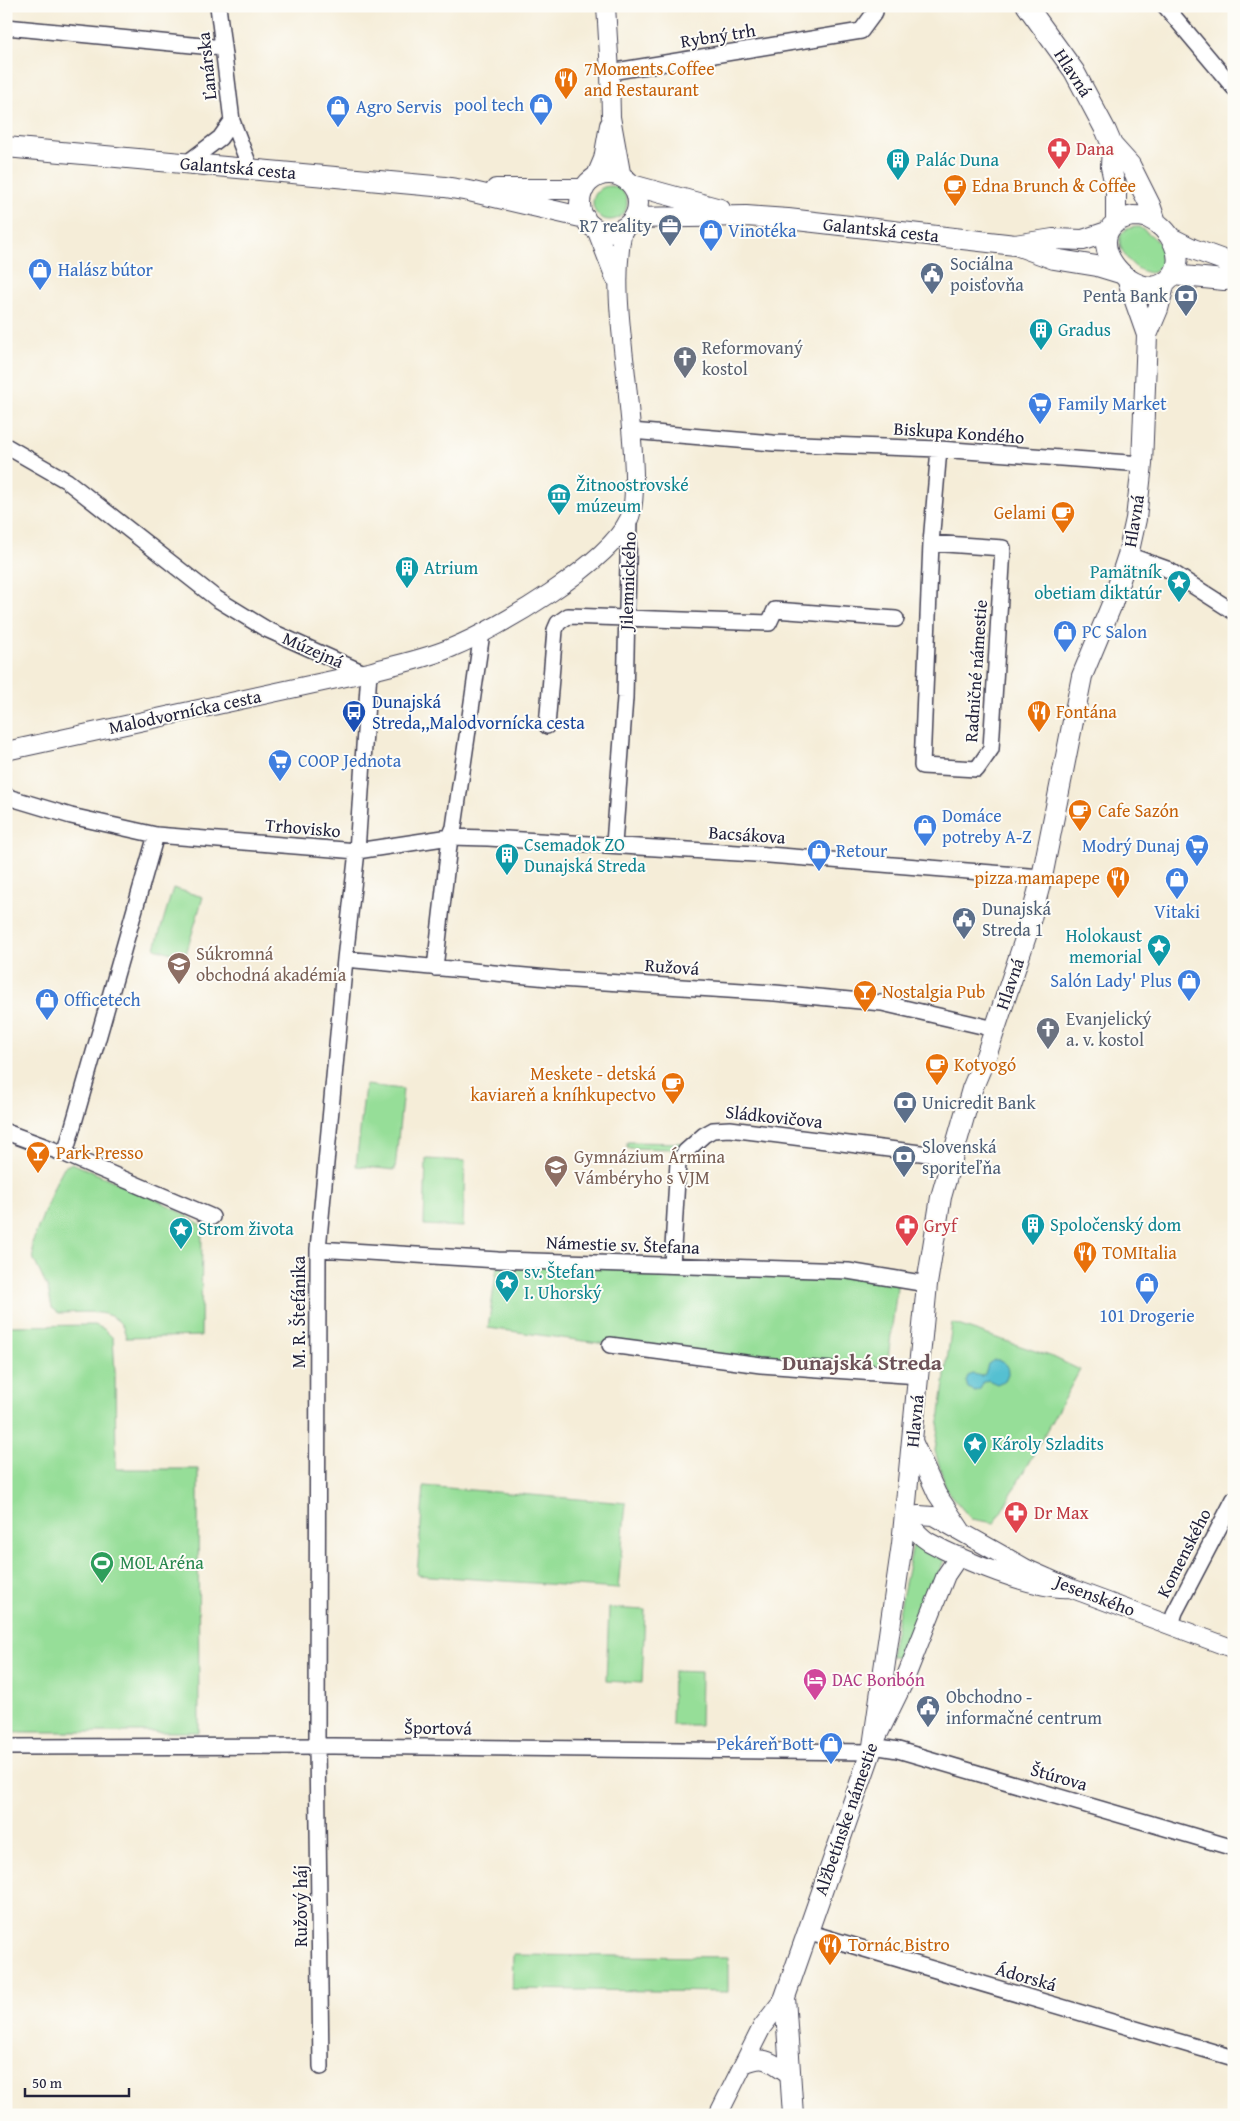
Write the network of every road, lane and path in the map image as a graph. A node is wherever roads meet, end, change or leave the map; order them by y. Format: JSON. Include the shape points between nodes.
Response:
{"nodes":[{"id":1,"x":218,"y":6,"type":"edge"},
{"id":2,"x":606,"y":6,"type":"edge"},
{"id":3,"x":874,"y":6,"type":"edge"},
{"id":4,"x":1027,"y":6,"type":"edge"},
{"id":5,"x":1165,"y":6,"type":"edge"},
{"id":6,"x":6,"y":27,"type":"edge"},
{"id":7,"x":223,"y":48,"type":"junction"},
{"id":8,"x":610,"y":72,"type":"junction"},
{"id":9,"x":1234,"y":88,"type":"edge"},
{"id":10,"x":611,"y":117,"type":"junction"},
{"id":11,"x":232,"y":121,"type":"junction"},
{"id":12,"x":1112,"y":145,"type":"junction"},
{"id":13,"x":6,"y":147,"type":"edge"},
{"id":14,"x":187,"y":163,"type":"junction"},
{"id":15,"x":251,"y":170,"type":"junction"},
{"id":16,"x":627,"y":182,"type":"junction"},
{"id":17,"x":590,"y":184,"type":"junction"},
{"id":18,"x":469,"y":190,"type":"junction"},
{"id":19,"x":746,"y":216,"type":"junction"},
{"id":20,"x":1156,"y":222,"type":"junction"},
{"id":21,"x":629,"y":223,"type":"junction"},
{"id":22,"x":591,"y":224,"type":"junction"},
{"id":23,"x":1111,"y":227,"type":"junction"},
{"id":24,"x":1172,"y":238,"type":"junction"},
{"id":25,"x":1015,"y":245,"type":"junction"},
{"id":26,"x":1234,"y":264,"type":"edge"},
{"id":27,"x":1124,"y":277,"type":"junction"},
{"id":28,"x":1169,"y":278,"type":"junction"},
{"id":29,"x":1234,"y":279,"type":"edge"},
{"id":30,"x":618,"y":288,"type":"junction"},
{"id":31,"x":1147,"y":336,"type":"junction"},
{"id":32,"x":631,"y":432,"type":"junction"},
{"id":33,"x":6,"y":446,"type":"edge"},
{"id":34,"x":939,"y":450,"type":"junction"},
{"id":35,"x":1142,"y":464,"type":"junction"},
{"id":36,"x":629,"y":518,"type":"junction"},
{"id":37,"x":931,"y":544,"type":"junction"},
{"id":38,"x":1128,"y":555,"type":"junction"},
{"id":39,"x":1234,"y":612,"type":"edge"},
{"id":40,"x":626,"y":617,"type":"junction"},
{"id":41,"x":896,"y":619,"type":"dead end"},
{"id":42,"x":482,"y":633,"type":"junction"},
{"id":43,"x":367,"y":673,"type":"junction"},
{"id":44,"x":547,"y":726,"type":"dead end"},
{"id":45,"x":9,"y":754,"type":"edge"},
{"id":46,"x":6,"y":795,"type":"edge"},
{"id":47,"x":156,"y":835,"type":"junction"},
{"id":48,"x":450,"y":837,"type":"junction"},
{"id":49,"x":614,"y":844,"type":"junction"},
{"id":50,"x":357,"y":851,"type":"junction"},
{"id":51,"x":1042,"y":877,"type":"junction"},
{"id":52,"x":345,"y":959,"type":"junction"},
{"id":53,"x":435,"y":968,"type":"junction"},
{"id":54,"x":995,"y":1029,"type":"junction"},
{"id":55,"x":6,"y":1132,"type":"edge"},
{"id":56,"x":65,"y":1154,"type":"junction"},
{"id":57,"x":952,"y":1157,"type":"junction"},
{"id":58,"x":212,"y":1218,"type":"dead end"},
{"id":59,"x":318,"y":1249,"type":"junction"},
{"id":60,"x":672,"y":1265,"type":"junction"},
{"id":61,"x":927,"y":1284,"type":"junction"},
{"id":62,"x":610,"y":1345,"type":"dead end"},
{"id":63,"x":919,"y":1376,"type":"junction"},
{"id":64,"x":912,"y":1440,"type":"junction"},
{"id":65,"x":1234,"y":1499,"type":"edge"},
{"id":66,"x":905,"y":1517,"type":"junction"},
{"id":67,"x":963,"y":1532,"type":"junction"},
{"id":68,"x":958,"y":1556,"type":"junction"},
{"id":69,"x":1070,"y":1588,"type":"junction"},
{"id":70,"x":1170,"y":1625,"type":"junction"},
{"id":71,"x":1234,"y":1649,"type":"edge"},
{"id":72,"x":317,"y":1746,"type":"junction"},
{"id":73,"x":6,"y":1747,"type":"edge"},
{"id":74,"x":871,"y":1749,"type":"junction"},
{"id":75,"x":1234,"y":1848,"type":"edge"},
{"id":76,"x":807,"y":1932,"type":"junction"},
{"id":77,"x":784,"y":1997,"type":"junction"},
{"id":78,"x":1234,"y":2058,"type":"edge"},
{"id":79,"x":744,"y":2064,"type":"junction"},
{"id":80,"x":321,"y":2067,"type":"dead end"},
{"id":81,"x":789,"y":2074,"type":"junction"},
{"id":82,"x":718,"y":2115,"type":"edge"},
{"id":83,"x":793,"y":2115,"type":"edge"}],
"edges":[{"from":1,"to":7,"type":"street","name":"Ľanárska"},
{"from":2,"to":8,"type":"street"},
{"from":3,"to":8,"type":"street","name":"Rybný trh","via":[[875,12],[861,31]]},
{"from":4,"to":12,"type":"main road","name":"Hlavná","via":[[1074,71]]},
{"from":5,"to":9,"type":"street"},
{"from":6,"to":7,"type":"street"},
{"from":7,"to":11,"type":"street","name":"Ľanárska"},
{"from":8,"to":10,"type":"street"},
{"from":10,"to":16,"type":"street"},
{"from":10,"to":17,"type":"street","via":[[603,159]]},
{"from":11,"to":14,"type":"street","name":"Ľanárska","via":[[220,138]]},
{"from":11,"to":15,"type":"street","name":"Ľanárska"},
{"from":12,"to":20,"type":"main road","via":[[1130,165]]},
{"from":12,"to":23,"type":"main road","via":[[1111,167],[1116,190]]},
{"from":13,"to":14,"type":"main road","name":"Galantská cesta"},
{"from":14,"to":15,"type":"main road","name":"Galantská cesta"},
{"from":15,"to":18,"type":"main road","name":"Galantská cesta"},
{"from":16,"to":17,"type":"main road","via":[[610,175]]},
{"from":16,"to":19,"type":"main road","name":"Galantská cesta"},
{"from":16,"to":21,"type":"main road","via":[[638,200]]},
{"from":17,"to":18,"type":"main road","name":"Galantská cesta"},
{"from":17,"to":22,"type":"main road","via":[[581,204]]},
{"from":18,"to":22,"type":"main road","name":"Galantská cesta"},
{"from":19,"to":21,"type":"main road","name":"Galantská cesta"},
{"from":19,"to":25,"type":"main road","name":"Galantská cesta"},
{"from":20,"to":23,"type":"main road","via":[[1133,216],[1123,218]]},
{"from":20,"to":24,"type":"main road"},
{"from":21,"to":22,"type":"main road","via":[[611,232]]},
{"from":21,"to":30,"type":"street","name":"Jilemnického","via":[[620,242]]},
{"from":22,"to":30,"type":"street","name":"Jilemnického"},
{"from":23,"to":25,"type":"main road","via":[[1083,240],[1053,239]]},
{"from":23,"to":27,"type":"main road","via":[[1105,243],[1108,254]]},
{"from":24,"to":26,"type":"main road"},
{"from":24,"to":28,"type":"main road","via":[[1177,266]]},
{"from":25,"to":27,"type":"main road","via":[[1054,259],[1096,266]]},
{"from":27,"to":28,"type":"main road","via":[[1140,285],[1153,285]]},
{"from":27,"to":31,"type":"main road"},
{"from":28,"to":29,"type":"main road"},
{"from":28,"to":31,"type":"main road"},
{"from":30,"to":32,"type":"street","name":"Jilemnického"},
{"from":31,"to":35,"type":"main road","name":"Hlavná"},
{"from":32,"to":34,"type":"street","name":"Biskupa Kondého","via":[[773,443]]},
{"from":32,"to":36,"type":"street","name":"Jilemnického","via":[[634,492]]},
{"from":33,"to":43,"type":"street","name":"Múzejná","via":[[67,481],[217,599],[266,629]]},
{"from":34,"to":35,"type":"street","name":"Biskupa Kondého"},
{"from":34,"to":37,"type":"street","name":"Radničné námestie"},
{"from":35,"to":38,"type":"main road","name":"Hlavná"},
{"from":36,"to":40,"type":"street","name":"Jilemnického"},
{"from":36,"to":42,"type":"street","via":[[617,538],[566,582]]},
{"from":37,"to":37,"type":"street","name":"Radničné námestie","via":[[922,766],[977,769],[991,749],[1003,548]]},
{"from":38,"to":39,"type":"street","via":[[1166,569]]},
{"from":38,"to":51,"type":"main road","name":"Hlavná","via":[[1082,676]]},
{"from":40,"to":41,"type":"street","via":[[769,623],[774,610]]},
{"from":40,"to":44,"type":"street","via":[[574,615],[558,623]]},
{"from":40,"to":49,"type":"street","name":"Jilemnického","via":[[625,698]]},
{"from":42,"to":43,"type":"street","via":[[452,648]]},
{"from":42,"to":48,"type":"street"},
{"from":43,"to":45,"type":"street","name":"Malodvornícka cesta"},
{"from":43,"to":50,"type":"street","name":"Trhovisko"},
{"from":46,"to":47,"type":"street","name":"Trhovisko","via":[[72,816]]},
{"from":47,"to":50,"type":"street","name":"Trhovisko"},
{"from":47,"to":56,"type":"street"},
{"from":48,"to":49,"type":"street","name":"Bacsákova"},
{"from":48,"to":50,"type":"street","name":"Bacsákova"},
{"from":48,"to":53,"type":"street"},
{"from":49,"to":51,"type":"street","name":"Bacsákova"},
{"from":50,"to":52,"type":"street","name":"M. R. Štefánika"},
{"from":51,"to":54,"type":"main road","name":"Hlavná"},
{"from":52,"to":53,"type":"street","name":"Ružová"},
{"from":52,"to":59,"type":"street","name":"M. R. Štefánika"},
{"from":53,"to":54,"type":"street","name":"Ružová","via":[[882,1003]]},
{"from":54,"to":57,"type":"main road","name":"Hlavná","via":[[972,1089]]},
{"from":55,"to":56,"type":"street"},
{"from":56,"to":58,"type":"street"},
{"from":57,"to":60,"type":"street","name":"Sládkovičova","via":[[730,1129],[713,1130],[686,1151],[678,1162]]},
{"from":57,"to":61,"type":"main road","name":"Hlavná","via":[[941,1197]]},
{"from":59,"to":60,"type":"street","name":"Námestie sv. Štefana","via":[[498,1260]]},
{"from":59,"to":72,"type":"street","name":"M. R. Štefánika"},
{"from":60,"to":61,"type":"street","name":"Námestie sv. Štefana","via":[[848,1271]]},
{"from":61,"to":63,"type":"main road","name":"Hlavná"},
{"from":62,"to":63,"type":"street","via":[[761,1366]]},
{"from":63,"to":64,"type":"main road","name":"Hlavná"},
{"from":64,"to":66,"type":"main road","name":"Hlavná"},
{"from":64,"to":67,"type":"street","via":[[938,1494]]},
{"from":65,"to":70,"type":"street","name":"Komenského"},
{"from":66,"to":67,"type":"street","name":"Jesenského","via":[[933,1516]]},
{"from":66,"to":68,"type":"street","via":[[928,1541]]},
{"from":66,"to":74,"type":"main road","name":"Alžbetínske námestie"},
{"from":67,"to":69,"type":"street","name":"Jesenského","via":[[988,1549]]},
{"from":68,"to":69,"type":"street","via":[[1041,1586]]},
{"from":68,"to":74,"type":"street","via":[[946,1575],[903,1684]]},
{"from":69,"to":70,"type":"street","name":"Jesenského"},
{"from":70,"to":71,"type":"street","name":"Jesenského"},
{"from":72,"to":73,"type":"street","name":"Športová"},
{"from":72,"to":74,"type":"street","name":"Športová"},
{"from":72,"to":80,"type":"street","name":"Ružový háj"},
{"from":74,"to":75,"type":"street","name":"Štúrova","via":[[898,1750]]},
{"from":74,"to":76,"type":"main road","name":"Alžbetínske námestie"},
{"from":76,"to":77,"type":"main road","name":"Alžbetínske námestie"},
{"from":76,"to":78,"type":"street","name":"Ádorská"},
{"from":77,"to":79,"type":"street","via":[[762,2027]]},
{"from":77,"to":81,"type":"main road"},
{"from":79,"to":81,"type":"street","via":[[756,2058],[772,2061]]},
{"from":79,"to":82,"type":"street"},
{"from":81,"to":83,"type":"main road"}]}
